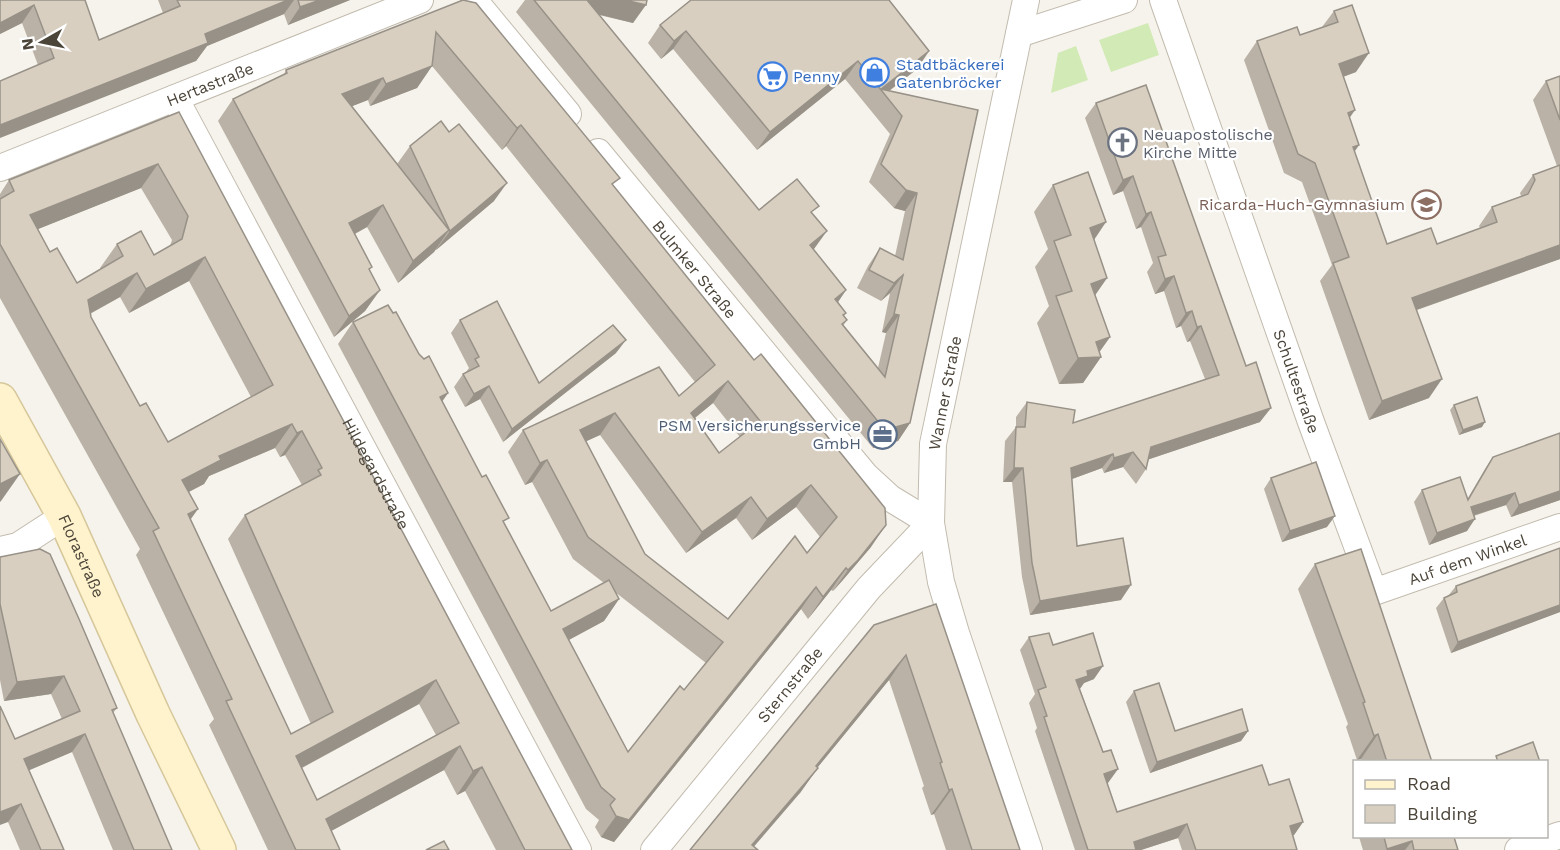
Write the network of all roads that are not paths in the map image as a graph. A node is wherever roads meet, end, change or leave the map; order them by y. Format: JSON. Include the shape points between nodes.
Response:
{"nodes":[{"id":1,"x":420,"y":0,"type":"edge"},
{"id":2,"x":474,"y":0,"type":"edge"},
{"id":3,"x":1026,"y":0,"type":"edge"},
{"id":4,"x":1124,"y":0,"type":"edge"},
{"id":5,"x":1163,"y":0,"type":"edge"},
{"id":6,"x":1019,"y":34,"type":"junction"},
{"id":7,"x":174,"y":98,"type":"junction"},
{"id":8,"x":0,"y":168,"type":"edge"},
{"id":9,"x":0,"y":400,"type":"edge"},
{"id":10,"x":64,"y":516,"type":"junction"},
{"id":11,"x":931,"y":523,"type":"junction"},
{"id":12,"x":1560,"y":527,"type":"edge"},
{"id":13,"x":0,"y":550,"type":"edge"},
{"id":14,"x":1377,"y":603,"type":"joint"},
{"id":15,"x":153,"y":714,"type":"junction"},
{"id":16,"x":1560,"y":835,"type":"edge"},
{"id":17,"x":193,"y":850,"type":"edge"},
{"id":18,"x":219,"y":850,"type":"edge"},
{"id":19,"x":578,"y":850,"type":"edge"},
{"id":20,"x":654,"y":850,"type":"edge"},
{"id":21,"x":1029,"y":850,"type":"edge"},
{"id":22,"x":1518,"y":850,"type":"edge"}],
"edges":[{"from":1,"to":7,"type":"street","name":"Hertastraße"},
{"from":2,"to":11,"type":"street","name":"Bulmker Straße","via":[[865,475],[890,498]]},
{"from":3,"to":6,"type":"street","name":"Wanner Straße"},
{"from":4,"to":6,"type":"street"},
{"from":5,"to":14,"type":"street","name":"Schultestraße"},
{"from":6,"to":11,"type":"street","name":"Wanner Straße","via":[[933,444]]},
{"from":7,"to":8,"type":"street","name":"Hertastraße"},
{"from":7,"to":19,"type":"street","name":"Hildegardstraße"},
{"from":9,"to":10,"type":"main road","name":"Florastraße"},
{"from":10,"to":13,"type":"street","via":[[18,546]]},
{"from":10,"to":15,"type":"main road","name":"Florastraße"},
{"from":11,"to":20,"type":"street","name":"Sternstraße","via":[[869,588]]},
{"from":11,"to":21,"type":"street","name":"Wanner Straße","via":[[941,582],[956,633]]},
{"from":12,"to":14,"type":"street","name":"Auf dem Winkel"},
{"from":15,"to":17,"type":"main road","name":"Florastraße"},
{"from":15,"to":18,"type":"main road","name":"Florastraße"},
{"from":16,"to":22,"type":"street"}]}
